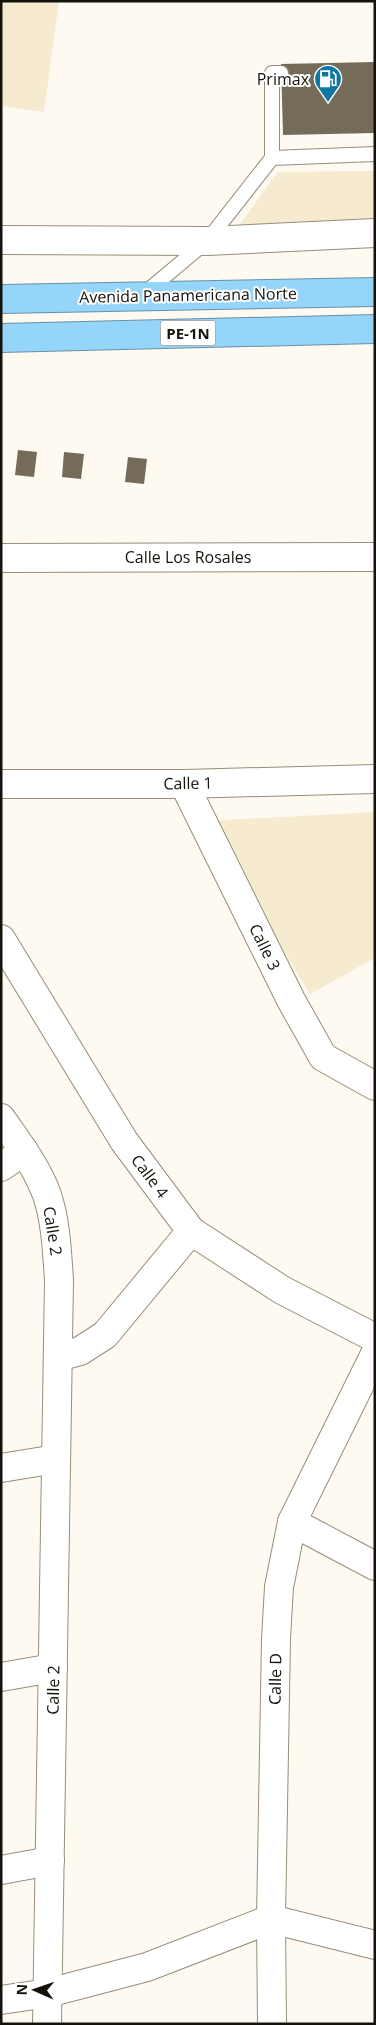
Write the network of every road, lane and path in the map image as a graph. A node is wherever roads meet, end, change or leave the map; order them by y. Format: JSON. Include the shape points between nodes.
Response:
{"nodes":[{"id":1,"x":281,"y":73,"type":"dead end"},
{"id":2,"x":375,"y":154,"type":"edge"},
{"id":3,"x":272,"y":158,"type":"junction"},
{"id":4,"x":375,"y":232,"type":"edge"},
{"id":5,"x":1,"y":240,"type":"edge"},
{"id":6,"x":207,"y":241,"type":"junction"},
{"id":7,"x":375,"y":292,"type":"edge"},
{"id":8,"x":142,"y":296,"type":"junction"},
{"id":9,"x":1,"y":299,"type":"edge"},
{"id":10,"x":375,"y":329,"type":"edge"},
{"id":11,"x":1,"y":338,"type":"edge"},
{"id":12,"x":375,"y":557,"type":"edge"},
{"id":13,"x":1,"y":558,"type":"edge"},
{"id":14,"x":375,"y":779,"type":"edge"},
{"id":15,"x":1,"y":784,"type":"edge"},
{"id":16,"x":184,"y":784,"type":"junction"},
{"id":17,"x":1,"y":938,"type":"edge"},
{"id":18,"x":375,"y":1086,"type":"edge"},
{"id":19,"x":1,"y":1118,"type":"edge"},
{"id":20,"x":24,"y":1151,"type":"junction"},
{"id":21,"x":1,"y":1167,"type":"edge"},
{"id":22,"x":191,"y":1231,"type":"junction"},
{"id":23,"x":375,"y":1338,"type":"edge"},
{"id":24,"x":375,"y":1354,"type":"edge"},
{"id":25,"x":58,"y":1357,"type":"junction"},
{"id":26,"x":56,"y":1459,"type":"junction"},
{"id":27,"x":1,"y":1468,"type":"edge"},
{"id":28,"x":292,"y":1522,"type":"junction"},
{"id":29,"x":375,"y":1566,"type":"edge"},
{"id":30,"x":53,"y":1668,"type":"junction"},
{"id":31,"x":1,"y":1677,"type":"edge"},
{"id":32,"x":50,"y":1861,"type":"junction"},
{"id":33,"x":1,"y":1870,"type":"edge"},
{"id":34,"x":271,"y":1919,"type":"junction"},
{"id":35,"x":375,"y":1945,"type":"edge"},
{"id":36,"x":48,"y":1993,"type":"junction"},
{"id":37,"x":1,"y":2000,"type":"edge"},
{"id":38,"x":47,"y":2024,"type":"edge"},
{"id":39,"x":272,"y":2024,"type":"edge"}],
"edges":[{"from":1,"to":3,"type":"lane","via":[[272,73]]},
{"from":2,"to":3,"type":"lane"},
{"from":3,"to":6,"type":"lane"},
{"from":4,"to":6,"type":"street"},
{"from":5,"to":6,"type":"street"},
{"from":6,"to":8,"type":"lane"},
{"from":7,"to":8,"type":"highway","name":"Avenida Panamericana Norte"},
{"from":8,"to":9,"type":"highway","name":"Avenida Panamericana Norte"},
{"from":10,"to":11,"type":"highway","number":"PE-1N"},
{"from":12,"to":13,"type":"street","name":"Calle Los Rosales"},
{"from":14,"to":16,"type":"street","name":"Calle 1"},
{"from":15,"to":16,"type":"street","name":"Calle 1"},
{"from":16,"to":18,"type":"street","name":"Calle 3","via":[[291,1000],[323,1056]]},
{"from":17,"to":22,"type":"street","name":"Calle 4","via":[[124,1141]]},
{"from":19,"to":20,"type":"street","name":"Calle 2"},
{"from":20,"to":21,"type":"street"},
{"from":20,"to":25,"type":"street","name":"Calle 2","via":[[47,1196],[55,1230],[59,1280]]},
{"from":22,"to":23,"type":"street","name":"Calle 4","via":[[282,1290]]},
{"from":22,"to":25,"type":"street","via":[[105,1335],[80,1351]]},
{"from":24,"to":28,"type":"street","name":"Calle D"},
{"from":25,"to":26,"type":"street","name":"Calle 2"},
{"from":26,"to":27,"type":"street"},
{"from":26,"to":30,"type":"street","name":"Calle 2"},
{"from":28,"to":29,"type":"street"},
{"from":28,"to":34,"type":"street","name":"Calle D","via":[[279,1586],[276,1639]]},
{"from":30,"to":31,"type":"street"},
{"from":30,"to":32,"type":"street","name":"Calle 2"},
{"from":32,"to":33,"type":"street"},
{"from":32,"to":36,"type":"street","name":"Calle 2"},
{"from":34,"to":35,"type":"street"},
{"from":34,"to":36,"type":"street","via":[[147,1967]]},
{"from":34,"to":39,"type":"street","name":"Calle D"},
{"from":36,"to":37,"type":"street"},
{"from":36,"to":38,"type":"street","name":"Calle 2"}]}
